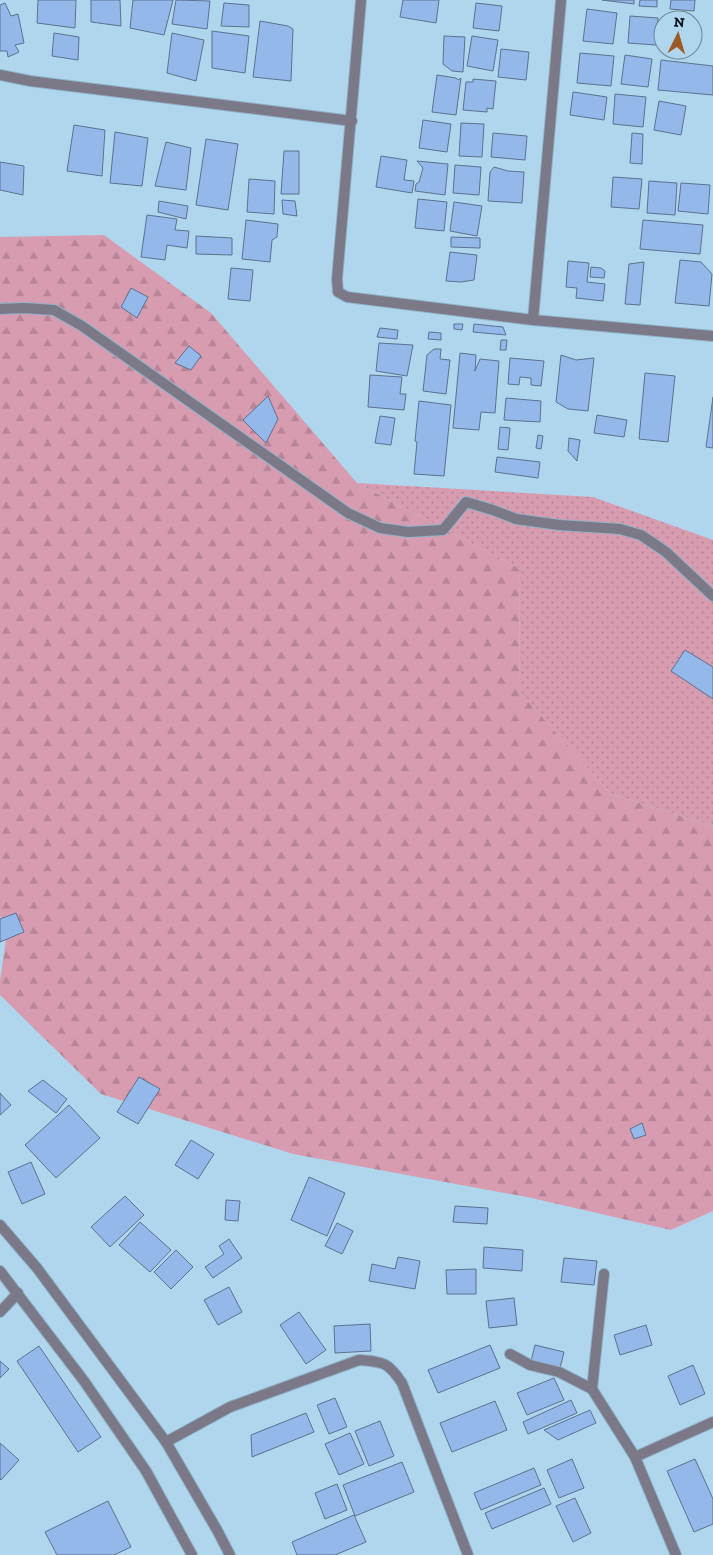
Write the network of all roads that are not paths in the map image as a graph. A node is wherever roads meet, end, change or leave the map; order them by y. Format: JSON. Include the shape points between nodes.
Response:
{"nodes":[{"id":1,"x":362,"y":0,"type":"edge"},
{"id":2,"x":561,"y":0,"type":"edge"},
{"id":3,"x":0,"y":76,"type":"edge"},
{"id":4,"x":352,"y":121,"type":"junction"},
{"id":5,"x":0,"y":309,"type":"edge"},
{"id":6,"x":533,"y":320,"type":"junction"},
{"id":7,"x":713,"y":336,"type":"edge"},
{"id":8,"x":713,"y":596,"type":"edge"},
{"id":9,"x":0,"y":1225,"type":"edge"},
{"id":10,"x":0,"y":1271,"type":"edge"},
{"id":11,"x":604,"y":1274,"type":"dead end"},
{"id":12,"x":18,"y":1293,"type":"junction"},
{"id":13,"x":0,"y":1312,"type":"edge"},
{"id":14,"x":510,"y":1354,"type":"dead end"},
{"id":15,"x":592,"y":1389,"type":"junction"},
{"id":16,"x":713,"y":1422,"type":"edge"},
{"id":17,"x":166,"y":1442,"type":"junction"},
{"id":18,"x":634,"y":1457,"type":"junction"},
{"id":19,"x":192,"y":1555,"type":"edge"},
{"id":20,"x":230,"y":1555,"type":"edge"},
{"id":21,"x":468,"y":1555,"type":"edge"},
{"id":22,"x":676,"y":1555,"type":"edge"}],
"edges":[{"from":1,"to":4,"type":"street"},
{"from":2,"to":6,"type":"street"},
{"from":3,"to":4,"type":"street"},
{"from":4,"to":6,"type":"street","via":[[336,279],[338,292],[347,298]]},
{"from":5,"to":8,"type":"street","via":[[54,310],[82,326],[348,513],[380,528],[408,532],[443,530],[466,502],[516,519],[620,529],[641,535],[666,552]]},
{"from":6,"to":7,"type":"street"},
{"from":9,"to":17,"type":"street","via":[[37,1268]]},
{"from":10,"to":12,"type":"street"},
{"from":11,"to":15,"type":"street"},
{"from":12,"to":13,"type":"street"},
{"from":12,"to":19,"type":"street","via":[[146,1471]]},
{"from":14,"to":15,"type":"street","via":[[530,1365],[559,1372]]},
{"from":15,"to":18,"type":"street"},
{"from":16,"to":18,"type":"street"},
{"from":17,"to":20,"type":"street"},
{"from":17,"to":21,"type":"street","via":[[230,1407],[359,1360],[378,1361],[392,1368],[402,1383]]},
{"from":18,"to":22,"type":"street"}]}
